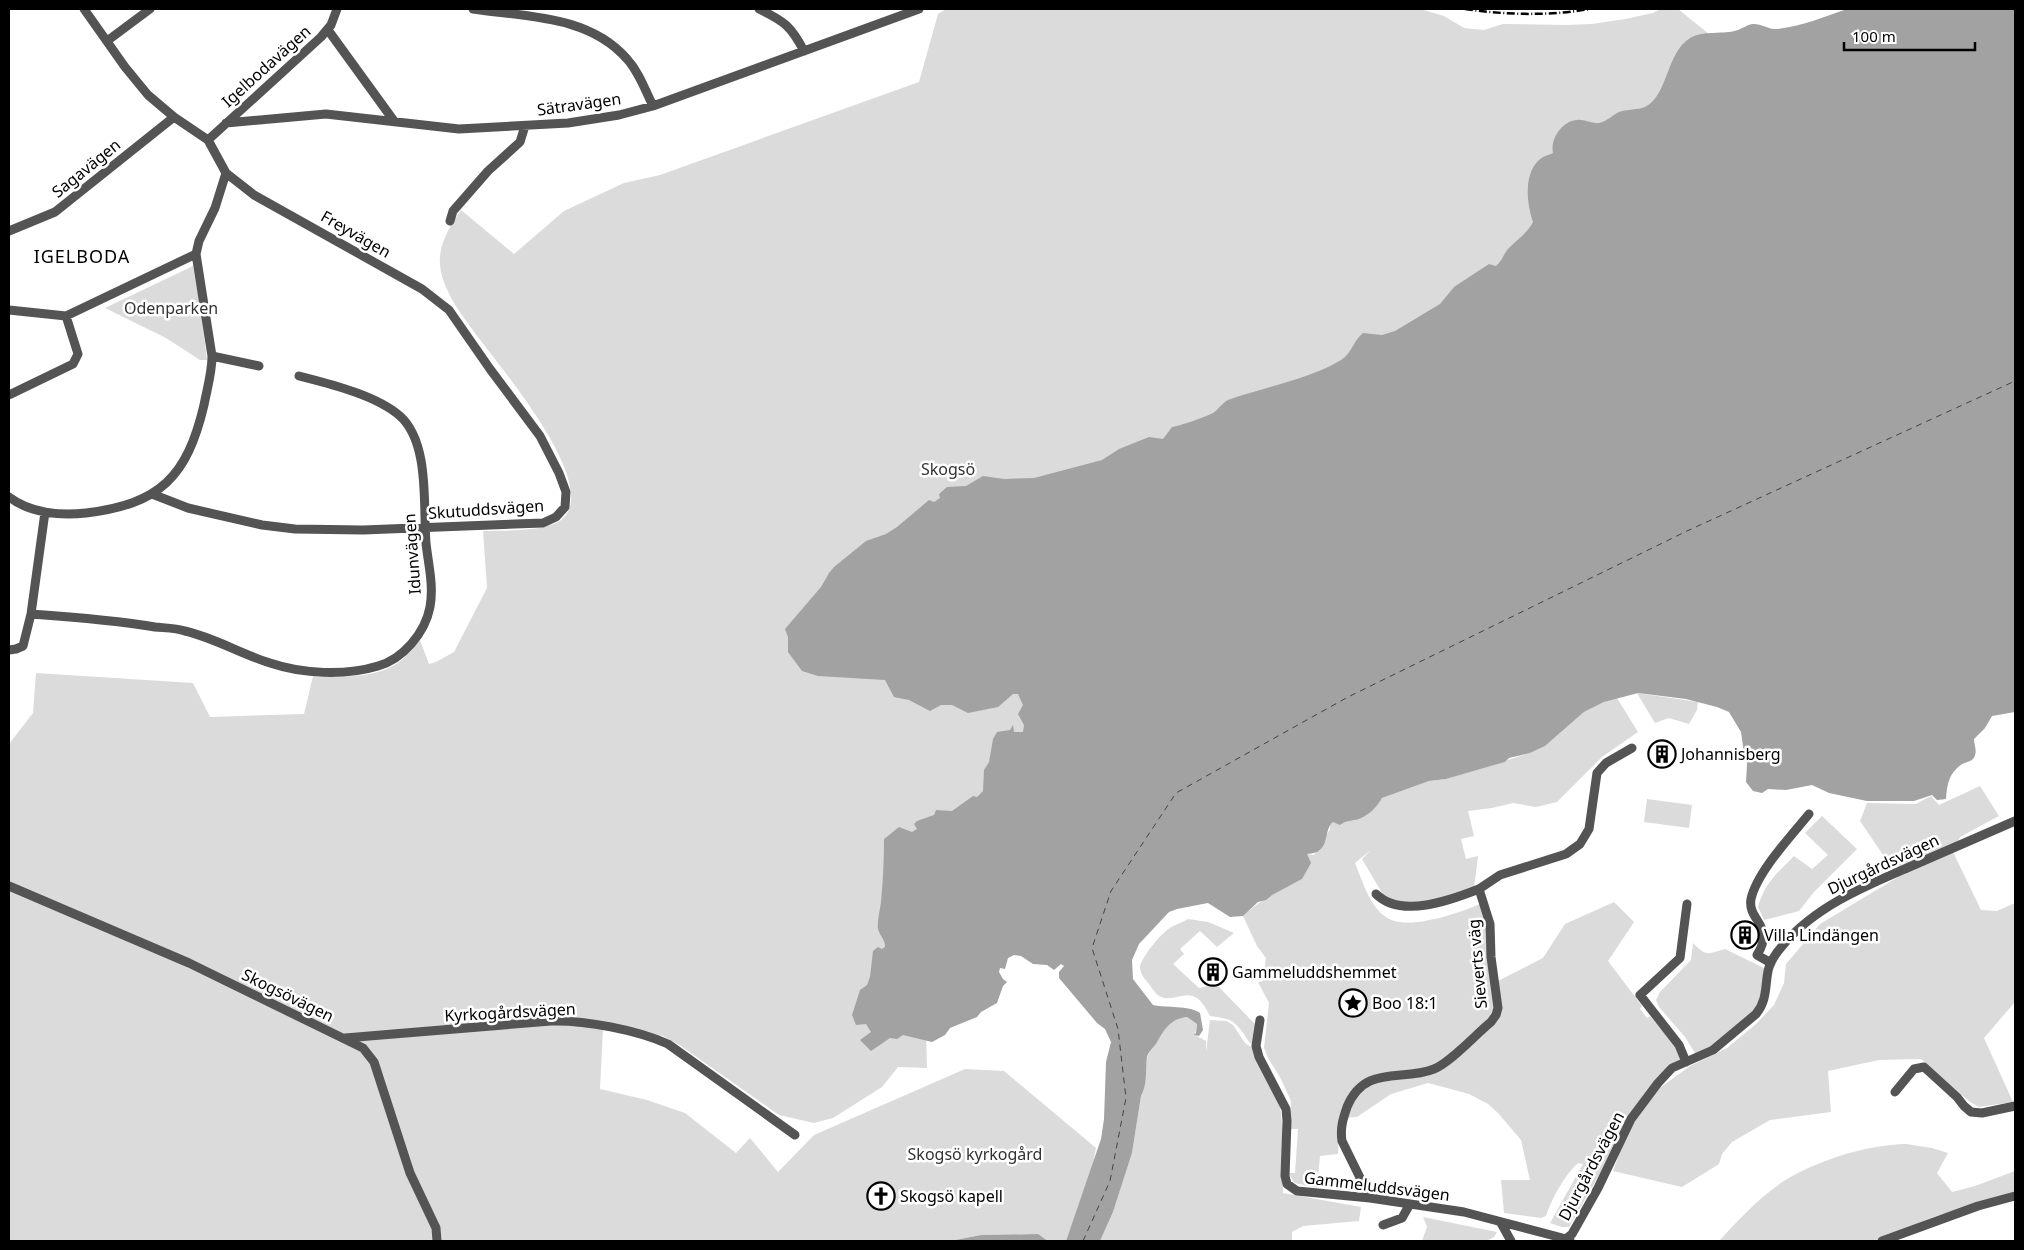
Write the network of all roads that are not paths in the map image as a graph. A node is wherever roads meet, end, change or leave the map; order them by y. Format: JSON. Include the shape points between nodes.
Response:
{"nodes":[{"id":1,"x":84,"y":9,"type":"edge"},
{"id":2,"x":150,"y":9,"type":"edge"},
{"id":3,"x":336,"y":9,"type":"edge"},
{"id":4,"x":473,"y":9,"type":"edge"},
{"id":5,"x":759,"y":9,"type":"edge"},
{"id":6,"x":919,"y":9,"type":"edge"},
{"id":7,"x":328,"y":30,"type":"junction"},
{"id":8,"x":107,"y":41,"type":"junction"},
{"id":9,"x":804,"y":51,"type":"junction"},
{"id":10,"x":653,"y":106,"type":"junction"},
{"id":11,"x":174,"y":116,"type":"junction"},
{"id":12,"x":394,"y":121,"type":"junction"},
{"id":13,"x":226,"y":123,"type":"junction"},
{"id":14,"x":525,"y":126,"type":"junction"},
{"id":15,"x":208,"y":140,"type":"junction"},
{"id":16,"x":226,"y":174,"type":"junction"},
{"id":17,"x":450,"y":221,"type":"dead end"},
{"id":18,"x":9,"y":231,"type":"edge"},
{"id":19,"x":196,"y":254,"type":"junction"},
{"id":20,"x":9,"y":310,"type":"edge"},
{"id":21,"x":66,"y":316,"type":"junction"},
{"id":22,"x":212,"y":356,"type":"junction"},
{"id":23,"x":259,"y":366,"type":"dead end"},
{"id":24,"x":299,"y":376,"type":"dead end"},
{"id":25,"x":9,"y":395,"type":"edge"},
{"id":26,"x":152,"y":494,"type":"junction"},
{"id":27,"x":9,"y":498,"type":"edge"},
{"id":28,"x":45,"y":512,"type":"junction"},
{"id":29,"x":556,"y":517,"type":"joint"},
{"id":30,"x":425,"y":528,"type":"junction"},
{"id":31,"x":31,"y":614,"type":"junction"},
{"id":32,"x":12,"y":650,"type":"edge"},
{"id":33,"x":1632,"y":748,"type":"dead end"},
{"id":34,"x":1809,"y":814,"type":"dead end"},
{"id":35,"x":2015,"y":820,"type":"edge"},
{"id":36,"x":9,"y":886,"type":"edge"},
{"id":37,"x":1479,"y":889,"type":"junction"},
{"id":38,"x":1376,"y":894,"type":"dead end"},
{"id":39,"x":1687,"y":904,"type":"dead end"},
{"id":40,"x":1771,"y":963,"type":"junction"},
{"id":41,"x":1260,"y":1020,"type":"dead end"},
{"id":42,"x":344,"y":1038,"type":"junction"},
{"id":43,"x":1686,"y":1062,"type":"junction"},
{"id":44,"x":1895,"y":1092,"type":"dead end"},
{"id":45,"x":2015,"y":1106,"type":"edge"},
{"id":46,"x":795,"y":1135,"type":"dead end"},
{"id":47,"x":2015,"y":1196,"type":"edge"},
{"id":48,"x":1370,"y":1198,"type":"junction"},
{"id":49,"x":1410,"y":1204,"type":"junction"},
{"id":50,"x":1500,"y":1223,"type":"junction"},
{"id":51,"x":1383,"y":1225,"type":"dead end"},
{"id":52,"x":437,"y":1241,"type":"edge"},
{"id":53,"x":1511,"y":1241,"type":"edge"},
{"id":54,"x":1568,"y":1241,"type":"edge"},
{"id":55,"x":1882,"y":1241,"type":"edge"}],
"edges":[{"from":1,"to":8,"type":"street","name":"Freyvägen"},
{"from":2,"to":8,"type":"street"},
{"from":3,"to":7,"type":"street","name":"Igelbodavägen"},
{"from":4,"to":10,"type":"street","via":[[545,18],[589,31],[611,44],[627,59]]},
{"from":5,"to":9,"type":"street","via":[[779,19],[794,32]]},
{"from":6,"to":9,"type":"street","name":"Sätravägen"},
{"from":7,"to":12,"type":"street"},
{"from":7,"to":13,"type":"street","name":"Igelbodavägen"},
{"from":8,"to":11,"type":"street","name":"Freyvägen","via":[[148,94]]},
{"from":9,"to":10,"type":"street","name":"Sätravägen"},
{"from":10,"to":14,"type":"street","name":"Sätravägen","via":[[568,123]]},
{"from":11,"to":15,"type":"street","name":"Freyvägen"},
{"from":11,"to":18,"type":"street","name":"Sagavägen","via":[[55,212]]},
{"from":12,"to":13,"type":"street","name":"Sätravägen","via":[[326,114]]},
{"from":12,"to":14,"type":"street","name":"Sätravägen","via":[[459,129]]},
{"from":13,"to":15,"type":"street","name":"Igelbodavägen"},
{"from":14,"to":17,"type":"street","via":[[520,142],[488,171],[453,211]]},
{"from":15,"to":16,"type":"street","name":"Freyvägen"},
{"from":16,"to":19,"type":"street"},
{"from":16,"to":29,"type":"street","name":"Freyvägen","via":[[254,195],[422,289],[449,310],[551,455],[566,492],[565,507]]},
{"from":19,"to":21,"type":"street"},
{"from":19,"to":22,"type":"street"},
{"from":20,"to":21,"type":"street"},
{"from":21,"to":25,"type":"street","via":[[77,359],[73,364]]},
{"from":22,"to":23,"type":"street"},
{"from":22,"to":26,"type":"street","via":[[194,442],[178,470]]},
{"from":24,"to":30,"type":"street","name":"Idunvägen","via":[[339,386],[382,404],[410,427],[420,454]]},
{"from":26,"to":28,"type":"street","via":[[112,509],[75,514]]},
{"from":26,"to":30,"type":"street","name":"Skutuddsvägen","via":[[188,508],[262,525],[335,530]]},
{"from":27,"to":28,"type":"street"},
{"from":28,"to":31,"type":"street"},
{"from":29,"to":30,"type":"street","name":"Skutuddsvägen","via":[[543,523]]},
{"from":30,"to":31,"type":"street","name":"Idunvägen","via":[[431,588],[430,607],[424,622],[406,650],[394,660],[359,671],[299,670],[271,664],[183,630],[115,620]]},
{"from":31,"to":32,"type":"street","via":[[23,646]]},
{"from":33,"to":37,"type":"street","via":[[1606,763],[1597,773],[1590,829],[1580,844],[1566,854],[1500,875]]},
{"from":34,"to":40,"type":"street","via":[[1774,858],[1751,899],[1751,910],[1763,932],[1762,946],[1757,955]]},
{"from":35,"to":40,"type":"street","name":"Djurgårdsvägen","via":[[1838,900],[1784,943]]},
{"from":36,"to":42,"type":"street","name":"Skogsövägen","via":[[188,963]]},
{"from":37,"to":38,"type":"street","via":[[1444,902],[1408,906],[1385,902]]},
{"from":37,"to":48,"type":"street","name":"Sieverts väg","via":[[1490,924],[1496,1015],[1443,1064],[1433,1069],[1371,1080],[1354,1096],[1343,1119],[1342,1141]]},
{"from":39,"to":43,"type":"street","via":[[1680,958],[1640,995],[1678,1045]]},
{"from":40,"to":43,"type":"street","name":"Djurgårdsvägen","via":[[1765,998],[1756,1014],[1713,1050]]},
{"from":41,"to":48,"type":"street","name":"Gammeluddsvägen","via":[[1256,1046],[1259,1057],[1281,1098],[1286,1115],[1287,1184],[1297,1191]]},
{"from":42,"to":46,"type":"street","name":"Kyrkogårdsvägen","via":[[568,1020],[653,1037],[668,1044]]},
{"from":42,"to":52,"type":"street","name":"Skogsövägen","via":[[363,1048],[374,1062],[410,1174],[436,1228]]},
{"from":43,"to":54,"type":"street","name":"Djurgårdsvägen","via":[[1665,1075],[1631,1119]]},
{"from":44,"to":45,"type":"street","via":[[1914,1069],[1924,1068],[1971,1112]]},
{"from":47,"to":55,"type":"street"},
{"from":48,"to":49,"type":"street","name":"Gammeluddsvägen"},
{"from":49,"to":50,"type":"street","name":"Gammeluddsvägen","via":[[1464,1212]]},
{"from":49,"to":51,"type":"street","via":[[1402,1218]]},
{"from":50,"to":53,"type":"street"},
{"from":50,"to":54,"type":"street","name":"Gammeluddsvägen"}]}
